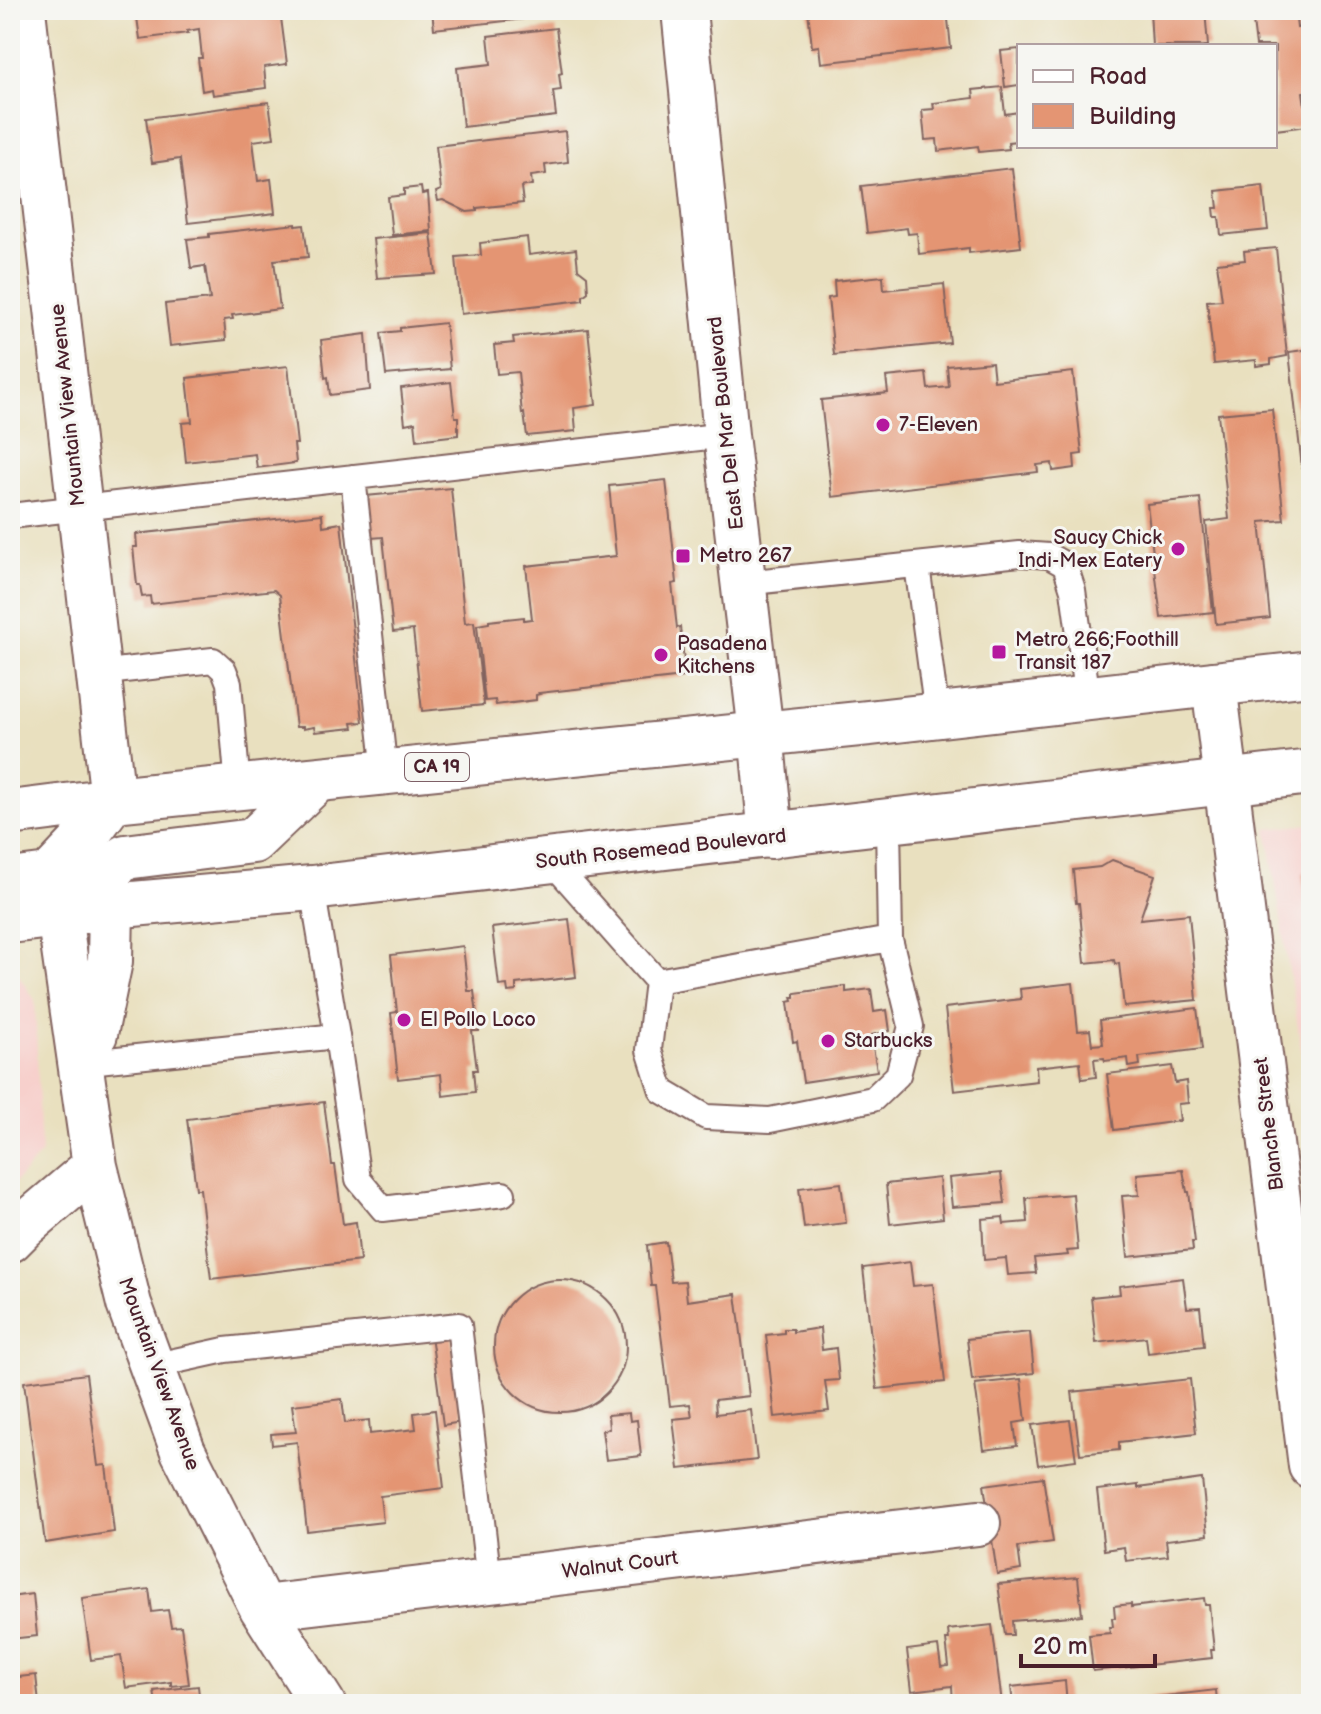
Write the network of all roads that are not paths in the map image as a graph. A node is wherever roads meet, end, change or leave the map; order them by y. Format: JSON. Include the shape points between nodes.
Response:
{"nodes":[{"id":1,"x":23,"y":10,"type":"edge"},
{"id":2,"x":684,"y":10,"type":"edge"},
{"id":3,"x":726,"y":435,"type":"junction"},
{"id":4,"x":353,"y":477,"type":"junction"},
{"id":5,"x":79,"y":508,"type":"junction"},
{"id":6,"x":10,"y":516,"type":"edge"},
{"id":7,"x":917,"y":565,"type":"junction"},
{"id":8,"x":744,"y":583,"type":"junction"},
{"id":9,"x":98,"y":673,"type":"junction"},
{"id":10,"x":1311,"y":673,"type":"edge"},
{"id":11,"x":1214,"y":684,"type":"junction"},
{"id":12,"x":1088,"y":699,"type":"junction"},
{"id":13,"x":937,"y":715,"type":"junction"},
{"id":14,"x":761,"y":733,"type":"junction"},
{"id":15,"x":1311,"y":772,"type":"edge"},
{"id":16,"x":385,"y":773,"type":"junction"},
{"id":17,"x":317,"y":780,"type":"junction"},
{"id":18,"x":1228,"y":782,"type":"junction"},
{"id":19,"x":238,"y":788,"type":"junction"},
{"id":20,"x":113,"y":800,"type":"junction"},
{"id":21,"x":10,"y":813,"type":"edge"},
{"id":22,"x":888,"y":823,"type":"junction"},
{"id":23,"x":771,"y":836,"type":"junction"},
{"id":24,"x":551,"y":861,"type":"junction"},
{"id":25,"x":10,"y":881,"type":"edge"},
{"id":26,"x":312,"y":888,"type":"junction"},
{"id":27,"x":111,"y":906,"type":"junction"},
{"id":28,"x":59,"y":915,"type":"junction"},
{"id":29,"x":10,"y":921,"type":"edge"},
{"id":30,"x":890,"y":939,"type":"junction"},
{"id":31,"x":657,"y":981,"type":"junction"},
{"id":32,"x":337,"y":1036,"type":"junction"},
{"id":33,"x":79,"y":1063,"type":"junction"},
{"id":34,"x":95,"y":1166,"type":"junction"},
{"id":35,"x":503,"y":1194,"type":"dead end"},
{"id":36,"x":10,"y":1240,"type":"edge"},
{"id":37,"x":1302,"y":1326,"type":"edge"},
{"id":38,"x":152,"y":1366,"type":"junction"},
{"id":39,"x":1311,"y":1466,"type":"edge"},
{"id":40,"x":978,"y":1523,"type":"dead end"},
{"id":41,"x":489,"y":1581,"type":"junction"},
{"id":42,"x":262,"y":1608,"type":"junction"},
{"id":43,"x":323,"y":1704,"type":"edge"}],
"edges":[{"from":1,"to":5,"type":"main road","name":"Mountain View Avenue"},
{"from":2,"to":3,"type":"main road","name":"East Del Mar Boulevard"},
{"from":3,"to":4,"type":"lane"},
{"from":3,"to":8,"type":"main road","name":"East Del Mar Boulevard"},
{"from":4,"to":5,"type":"lane"},
{"from":4,"to":16,"type":"lane"},
{"from":5,"to":6,"type":"lane"},
{"from":5,"to":9,"type":"main road","name":"Mountain View Avenue"},
{"from":7,"to":8,"type":"lane"},
{"from":7,"to":12,"type":"lane","via":[[1020,554],[1049,556],[1065,565]]},
{"from":7,"to":13,"type":"lane"},
{"from":8,"to":14,"type":"main road","name":"East Del Mar Boulevard"},
{"from":9,"to":19,"type":"lane","via":[[213,660],[229,683]]},
{"from":9,"to":20,"type":"main road","name":"Mountain View Avenue"},
{"from":10,"to":11,"type":"main road","number":"CA 19"},
{"from":11,"to":12,"type":"main road","number":"CA 19"},
{"from":11,"to":18,"type":"main road","name":"Blanche Street"},
{"from":12,"to":13,"type":"main road","number":"CA 19"},
{"from":13,"to":14,"type":"main road","number":"CA 19"},
{"from":14,"to":16,"type":"main road","number":"CA 19"},
{"from":14,"to":23,"type":"main road","name":"East Del Mar Boulevard"},
{"from":15,"to":18,"type":"main road","name":"South Rosemead Boulevard"},
{"from":16,"to":17,"type":"main road","number":"CA 19"},
{"from":17,"to":19,"type":"main road","number":"CA 19"},
{"from":17,"to":28,"type":"main road","via":[[253,841],[125,857]]},
{"from":18,"to":22,"type":"main road","name":"South Rosemead Boulevard"},
{"from":18,"to":37,"type":"main road","name":"Blanche Street"},
{"from":19,"to":20,"type":"main road","number":"CA 19"},
{"from":20,"to":21,"type":"main road","number":"CA 19"},
{"from":20,"to":25,"type":"main road","via":[[49,876]]},
{"from":22,"to":23,"type":"main road","name":"South Rosemead Boulevard"},
{"from":22,"to":30,"type":"lane"},
{"from":23,"to":24,"type":"main road","name":"South Rosemead Boulevard"},
{"from":24,"to":26,"type":"main road","name":"South Rosemead Boulevard"},
{"from":24,"to":31,"type":"lane"},
{"from":26,"to":27,"type":"main road","name":"South Rosemead Boulevard"},
{"from":26,"to":32,"type":"lane"},
{"from":27,"to":28,"type":"main road","name":"South Rosemead Boulevard"},
{"from":27,"to":33,"type":"main road","via":[[110,961],[95,1034]]},
{"from":28,"to":29,"type":"main road","name":"South Rosemead Boulevard"},
{"from":28,"to":33,"type":"main road","name":"Mountain View Avenue"},
{"from":30,"to":31,"type":"lane"},
{"from":30,"to":31,"type":"lane","via":[[911,1026],[898,1075],[873,1099],[770,1120],[706,1117],[662,1091],[649,1050]]},
{"from":32,"to":33,"type":"lane"},
{"from":32,"to":35,"type":"lane","via":[[358,1179],[383,1209]]},
{"from":33,"to":34,"type":"main road","name":"Mountain View Avenue"},
{"from":34,"to":36,"type":"main road"},
{"from":34,"to":38,"type":"main road","name":"Mountain View Avenue","via":[[129,1304]]},
{"from":37,"to":39,"type":"main road","name":"Blanche Street"},
{"from":38,"to":41,"type":"lane","via":[[225,1350],[459,1325]]},
{"from":38,"to":42,"type":"main road","name":"Mountain View Avenue","via":[[183,1451]]},
{"from":40,"to":41,"type":"main road","name":"Walnut Court"},
{"from":41,"to":42,"type":"main road","name":"Walnut Court"},
{"from":42,"to":43,"type":"main road","name":"Mountain View Avenue"}]}
